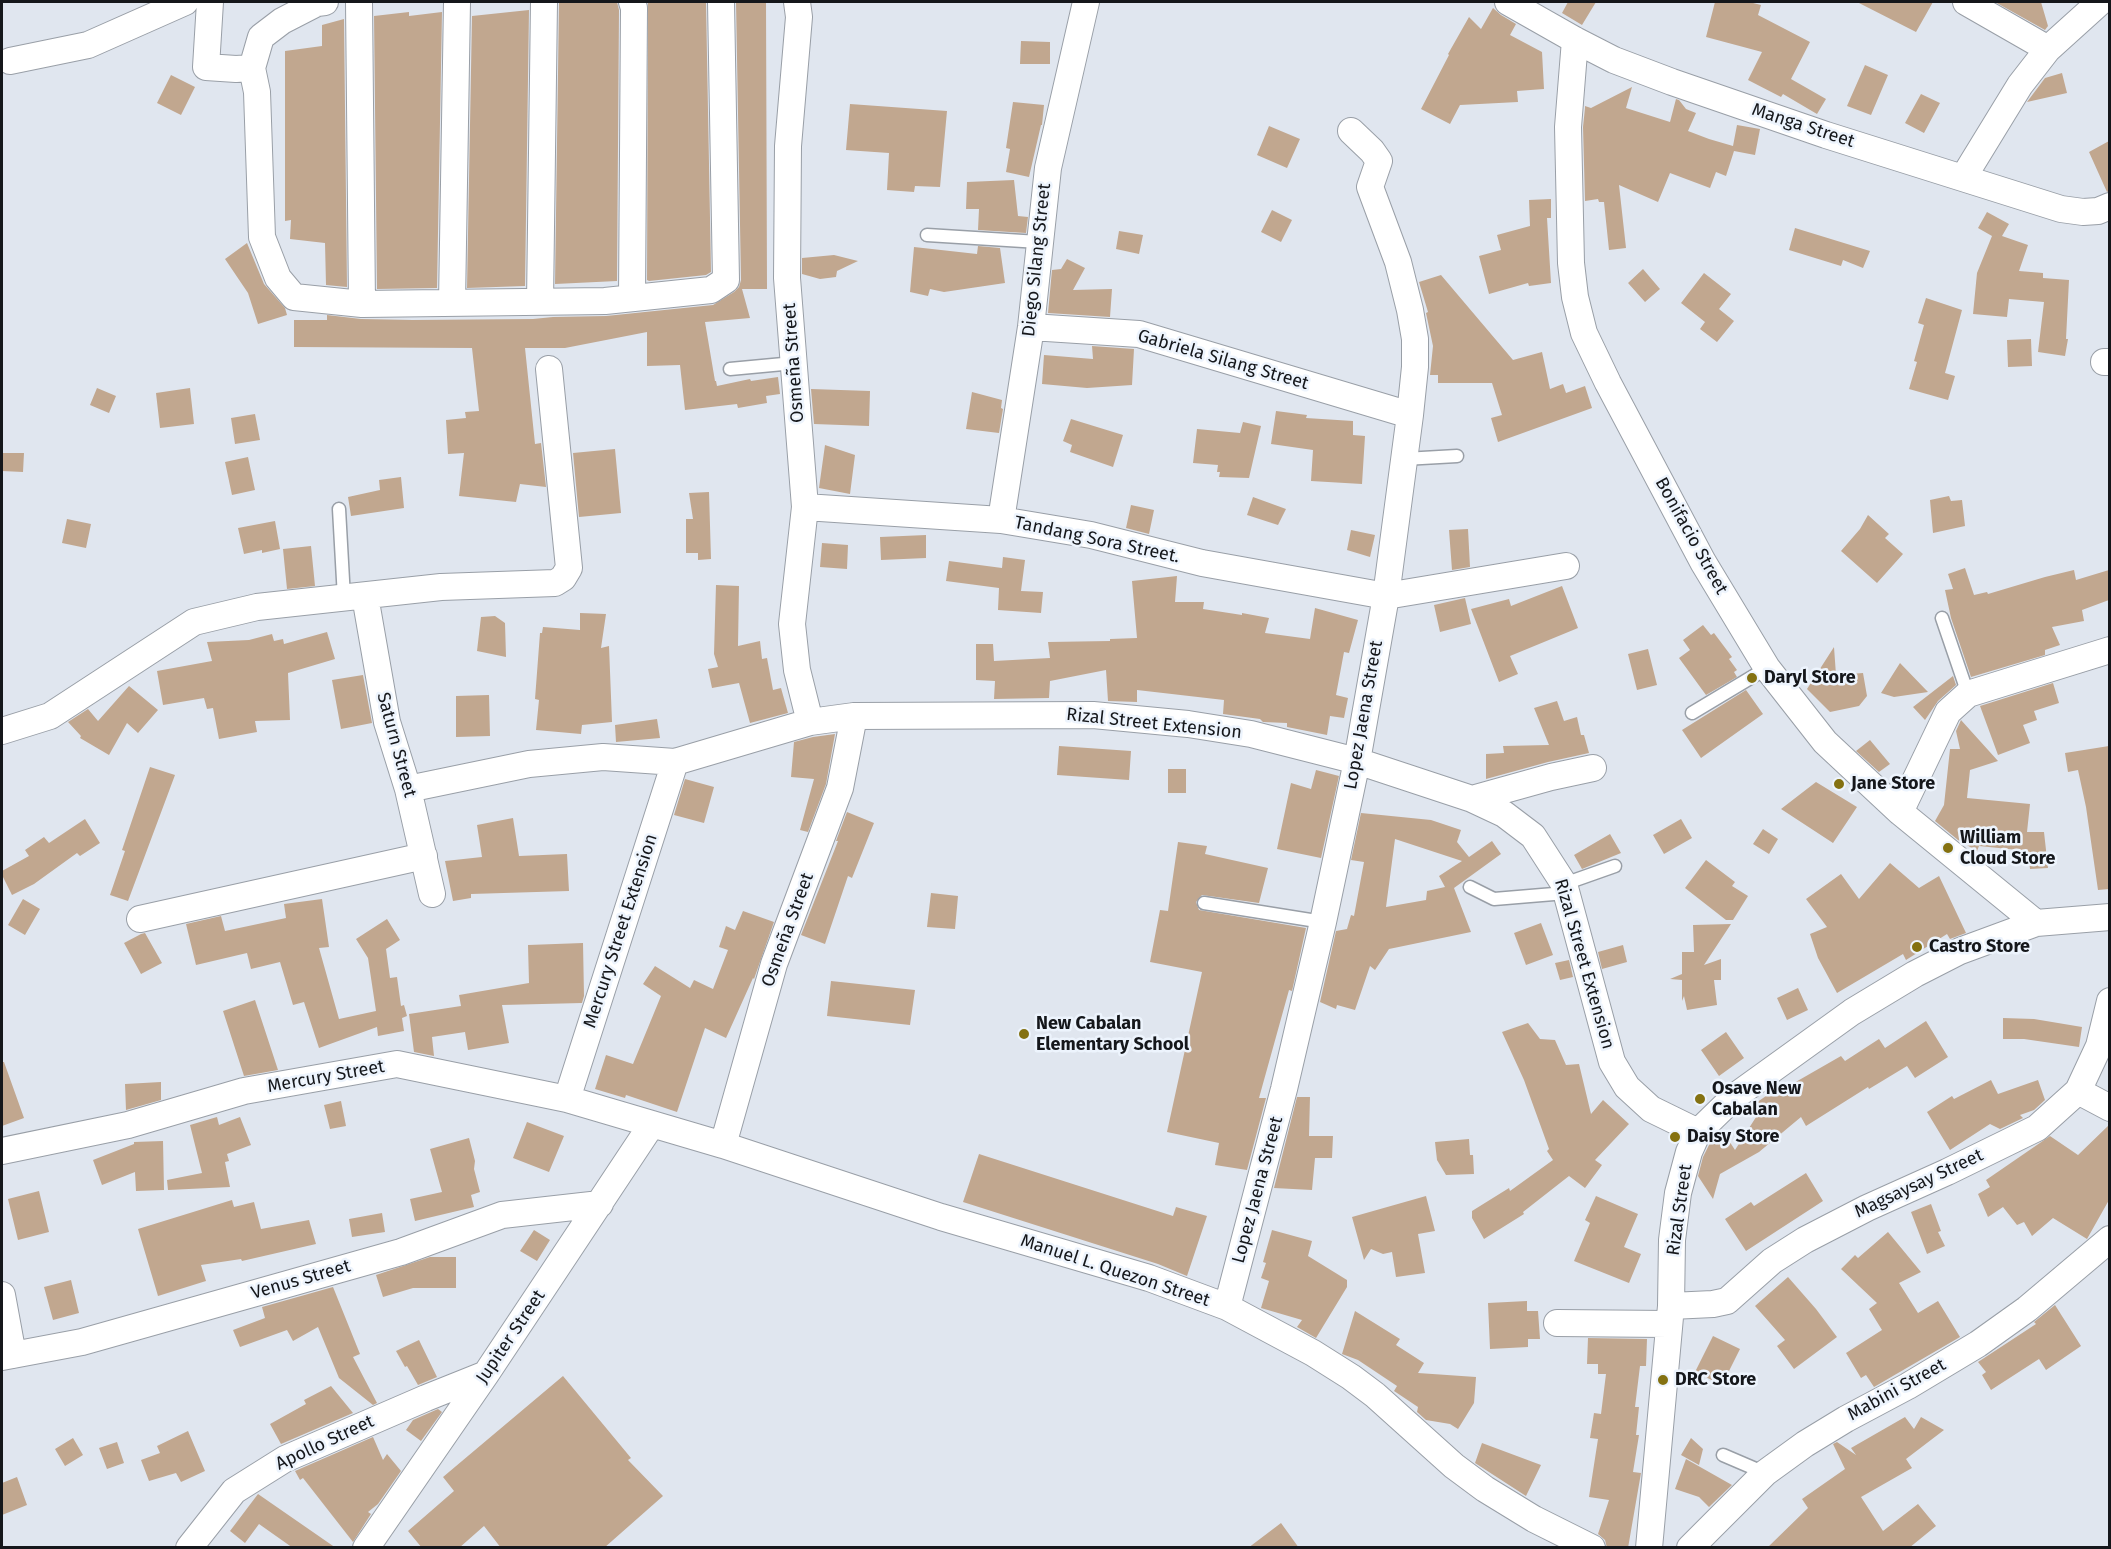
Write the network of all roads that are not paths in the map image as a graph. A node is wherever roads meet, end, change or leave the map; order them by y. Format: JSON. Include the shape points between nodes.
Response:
{"nodes":[{"id":1,"x":185,"y":2,"type":"edge"},
{"id":2,"x":210,"y":2,"type":"edge"},
{"id":3,"x":325,"y":2,"type":"edge"},
{"id":4,"x":359,"y":2,"type":"edge"},
{"id":5,"x":457,"y":2,"type":"edge"},
{"id":6,"x":544,"y":2,"type":"edge"},
{"id":7,"x":632,"y":2,"type":"edge"},
{"id":8,"x":721,"y":2,"type":"edge"},
{"id":9,"x":797,"y":2,"type":"edge"},
{"id":10,"x":1086,"y":2,"type":"edge"},
{"id":11,"x":1508,"y":2,"type":"edge"},
{"id":12,"x":1966,"y":2,"type":"edge"},
{"id":13,"x":2100,"y":2,"type":"edge"},
{"id":14,"x":1575,"y":40,"type":"junction"},
{"id":15,"x":2048,"y":49,"type":"junction"},
{"id":16,"x":10,"y":62,"type":"dead end"},
{"id":17,"x":252,"y":68,"type":"junction"},
{"id":18,"x":1351,"y":131,"type":"dead end"},
{"id":19,"x":1962,"y":178,"type":"junction"},
{"id":20,"x":2109,"y":206,"type":"edge"},
{"id":21,"x":927,"y":235,"type":"dead end"},
{"id":22,"x":1039,"y":242,"type":"junction"},
{"id":23,"x":632,"y":298,"type":"junction"},
{"id":24,"x":540,"y":302,"type":"junction"},
{"id":25,"x":452,"y":303,"type":"junction"},
{"id":26,"x":363,"y":304,"type":"junction"},
{"id":27,"x":1031,"y":327,"type":"junction"},
{"id":28,"x":794,"y":363,"type":"junction"},
{"id":29,"x":549,"y":369,"type":"dead end"},
{"id":30,"x":730,"y":369,"type":"dead end"},
{"id":31,"x":1410,"y":415,"type":"junction"},
{"id":32,"x":1457,"y":456,"type":"dead end"},
{"id":33,"x":1404,"y":459,"type":"junction"},
{"id":34,"x":805,"y":507,"type":"junction"},
{"id":35,"x":339,"y":509,"type":"dead end"},
{"id":36,"x":1001,"y":520,"type":"junction"},
{"id":37,"x":1566,"y":566,"type":"dead end"},
{"id":38,"x":1386,"y":596,"type":"junction"},
{"id":39,"x":355,"y":597,"type":"junction"},
{"id":40,"x":1942,"y":618,"type":"dead end"},
{"id":41,"x":2109,"y":650,"type":"edge"},
{"id":42,"x":1767,"y":668,"type":"junction"},
{"id":43,"x":1968,"y":694,"type":"junction"},
{"id":44,"x":1692,"y":713,"type":"dead end"},
{"id":45,"x":854,"y":716,"type":"junction"},
{"id":46,"x":810,"y":722,"type":"junction"},
{"id":47,"x":2,"y":731,"type":"edge"},
{"id":48,"x":1357,"y":761,"type":"junction"},
{"id":49,"x":675,"y":762,"type":"junction"},
{"id":50,"x":1593,"y":768,"type":"dead end"},
{"id":51,"x":408,"y":789,"type":"junction"},
{"id":52,"x":1472,"y":799,"type":"junction"},
{"id":53,"x":1900,"y":812,"type":"junction"},
{"id":54,"x":424,"y":856,"type":"junction"},
{"id":55,"x":1615,"y":866,"type":"dead end"},
{"id":56,"x":1470,"y":887,"type":"dead end"},
{"id":57,"x":1565,"y":888,"type":"junction"},
{"id":58,"x":432,"y":894,"type":"dead end"},
{"id":59,"x":1204,"y":903,"type":"dead end"},
{"id":60,"x":2109,"y":917,"type":"edge"},
{"id":61,"x":140,"y":919,"type":"dead end"},
{"id":62,"x":1323,"y":922,"type":"junction"},
{"id":63,"x":2036,"y":923,"type":"junction"},
{"id":64,"x":2109,"y":1001,"type":"edge"},
{"id":65,"x":2078,"y":1090,"type":"junction"},
{"id":66,"x":567,"y":1100,"type":"junction"},
{"id":67,"x":2109,"y":1108,"type":"edge"},
{"id":68,"x":652,"y":1124,"type":"junction"},
{"id":69,"x":1698,"y":1132,"type":"junction"},
{"id":70,"x":723,"y":1145,"type":"junction"},
{"id":71,"x":2,"y":1151,"type":"edge"},
{"id":72,"x":600,"y":1204,"type":"junction"},
{"id":73,"x":2109,"y":1239,"type":"edge"},
{"id":74,"x":2,"y":1295,"type":"edge"},
{"id":75,"x":1227,"y":1307,"type":"junction"},
{"id":76,"x":1670,"y":1315,"type":"junction"},
{"id":77,"x":1557,"y":1323,"type":"dead end"},
{"id":78,"x":7,"y":1356,"type":"edge"},
{"id":79,"x":486,"y":1374,"type":"junction"},
{"id":80,"x":1723,"y":1455,"type":"dead end"},
{"id":81,"x":1765,"y":1473,"type":"junction"},
{"id":82,"x":189,"y":1548,"type":"edge"},
{"id":83,"x":366,"y":1548,"type":"edge"},
{"id":84,"x":1592,"y":1548,"type":"edge"},
{"id":85,"x":1649,"y":1548,"type":"edge"},
{"id":86,"x":1690,"y":1548,"type":"edge"}],
"edges":[{"from":1,"to":16,"type":"street","via":[[88,45]]},
{"from":2,"to":17,"type":"street","via":[[206,67]]},
{"from":3,"to":17,"type":"street","via":[[282,21],[261,37]]},
{"from":4,"to":26,"type":"street"},
{"from":5,"to":25,"type":"street"},
{"from":6,"to":24,"type":"street"},
{"from":7,"to":23,"type":"street"},
{"from":8,"to":23,"type":"street","via":[[726,280],[711,290]]},
{"from":9,"to":28,"type":"street","name":"Osmeña Street","via":[[788,156],[787,278]]},
{"from":10,"to":22,"type":"street","name":"Diego Silang Street","via":[[1048,168]]},
{"from":11,"to":14,"type":"street","name":"Manga Street"},
{"from":12,"to":15,"type":"street"},
{"from":13,"to":15,"type":"street"},
{"from":14,"to":19,"type":"street","name":"Manga Street","via":[[1672,82]]},
{"from":14,"to":42,"type":"street","name":"Bonifacio Street","via":[[1568,127],[1569,212],[1574,286],[1584,333],[1703,562]]},
{"from":15,"to":19,"type":"street","via":[[2020,85]]},
{"from":17,"to":26,"type":"street","via":[[262,237],[278,278],[294,297]]},
{"from":18,"to":31,"type":"street","name":"Lopez Jaena Street","via":[[1379,161],[1370,187],[1398,262],[1410,310],[1415,367]]},
{"from":19,"to":20,"type":"street","name":"Manga Street","via":[[2061,209],[2098,211]]},
{"from":21,"to":22,"type":"lane"},
{"from":22,"to":27,"type":"street","name":"Diego Silang Street"},
{"from":23,"to":24,"type":"street"},
{"from":24,"to":25,"type":"street"},
{"from":25,"to":26,"type":"street"},
{"from":27,"to":31,"type":"street","name":"Gabriela Silang Street","via":[[1139,333]]},
{"from":27,"to":36,"type":"street","name":"Diego Silang Street"},
{"from":28,"to":30,"type":"lane"},
{"from":28,"to":34,"type":"street","name":"Osmeña Street"},
{"from":29,"to":39,"type":"street","via":[[569,568],[563,578],[555,583],[441,587]]},
{"from":31,"to":33,"type":"street","name":"Lopez Jaena Street"},
{"from":32,"to":33,"type":"lane"},
{"from":33,"to":38,"type":"street","name":"Lopez Jaena Street"},
{"from":34,"to":36,"type":"street","name":"Tandang Sora Street."},
{"from":34,"to":46,"type":"street","name":"Osmeña Street","via":[[792,624],[797,670]]},
{"from":35,"to":39,"type":"lane"},
{"from":36,"to":38,"type":"street","name":"Tandang Sora Street."},
{"from":37,"to":38,"type":"street","name":"Tandang Sora Street."},
{"from":38,"to":48,"type":"street","name":"Lopez Jaena Street"},
{"from":39,"to":47,"type":"street","via":[[257,607],[194,622],[50,716]]},
{"from":39,"to":51,"type":"street","name":"Saturn Street"},
{"from":40,"to":43,"type":"lane"},
{"from":41,"to":43,"type":"street"},
{"from":42,"to":44,"type":"lane"},
{"from":42,"to":53,"type":"street","name":"Bonifacio Street","via":[[1825,742]]},
{"from":43,"to":53,"type":"street","via":[[1948,712]]},
{"from":45,"to":46,"type":"street","name":"Rizal Street Extension"},
{"from":45,"to":48,"type":"street","name":"Rizal Street Extension","via":[[1093,714],[1251,734]]},
{"from":45,"to":70,"type":"street","name":"Osmeña Street","via":[[840,788],[774,964]]},
{"from":46,"to":49,"type":"street","name":"Rizal Street Extension"},
{"from":48,"to":52,"type":"street","name":"Rizal Street Extension"},
{"from":48,"to":62,"type":"street","name":"Lopez Jaena Street"},
{"from":49,"to":51,"type":"street","name":"Rizal Street Extension","via":[[603,757],[528,764]]},
{"from":49,"to":66,"type":"street","name":"Mercury Street Extension"},
{"from":50,"to":52,"type":"street"},
{"from":51,"to":54,"type":"street","name":"Saturn Street"},
{"from":52,"to":57,"type":"street","name":"Rizal Street Extension","via":[[1504,814],[1533,836]]},
{"from":53,"to":63,"type":"street","name":"Bonifacio Street"},
{"from":54,"to":58,"type":"street","name":"Saturn Street"},
{"from":54,"to":61,"type":"street"},
{"from":55,"to":57,"type":"lane"},
{"from":56,"to":57,"type":"lane","via":[[1494,899]]},
{"from":57,"to":69,"type":"street","name":"Rizal Street Extension","via":[[1612,1062],[1627,1087],[1651,1109]]},
{"from":59,"to":62,"type":"lane"},
{"from":60,"to":63,"type":"street","name":"Rizal Street"},
{"from":62,"to":75,"type":"street","name":"Lopez Jaena Street"},
{"from":63,"to":69,"type":"street","name":"Rizal Street","via":[[1960,951],[1852,1012],[1734,1097]]},
{"from":64,"to":65,"type":"street","name":"Magsaysay Street","via":[[2099,1046]]},
{"from":65,"to":67,"type":"street"},
{"from":65,"to":76,"type":"street","name":"Magsaysay Street","via":[[2037,1128],[1805,1240],[1772,1261],[1727,1301]]},
{"from":66,"to":68,"type":"street","name":"Mercury Street"},
{"from":66,"to":71,"type":"street","name":"Mercury Street","via":[[397,1064],[244,1091],[128,1125]]},
{"from":68,"to":70,"type":"street","name":"Manuel L. Quezon Street"},
{"from":68,"to":72,"type":"street","name":"Jupiter Street"},
{"from":69,"to":76,"type":"street","name":"Rizal Street","via":[[1678,1194]]},
{"from":70,"to":75,"type":"street","name":"Manuel L. Quezon Street","via":[[941,1217],[1149,1278]]},
{"from":72,"to":78,"type":"street","name":"Venus Street","via":[[502,1215],[390,1255],[82,1342]]},
{"from":72,"to":79,"type":"street","name":"Jupiter Street"},
{"from":73,"to":81,"type":"street","name":"Mabini Street","via":[[2027,1309],[1978,1344],[1846,1419]]},
{"from":74,"to":78,"type":"street"},
{"from":75,"to":84,"type":"street","name":"Manuel L. Quezon Street","via":[[1351,1377],[1485,1489]]},
{"from":76,"to":77,"type":"street","name":"Magsaysay Street"},
{"from":76,"to":85,"type":"street","name":"Rizal Street"},
{"from":79,"to":82,"type":"street","name":"Apollo Street","via":[[285,1459],[234,1491]]},
{"from":79,"to":83,"type":"street","name":"Jupiter Street"},
{"from":80,"to":81,"type":"lane"},
{"from":81,"to":86,"type":"street","name":"Mabini Street"}]}
